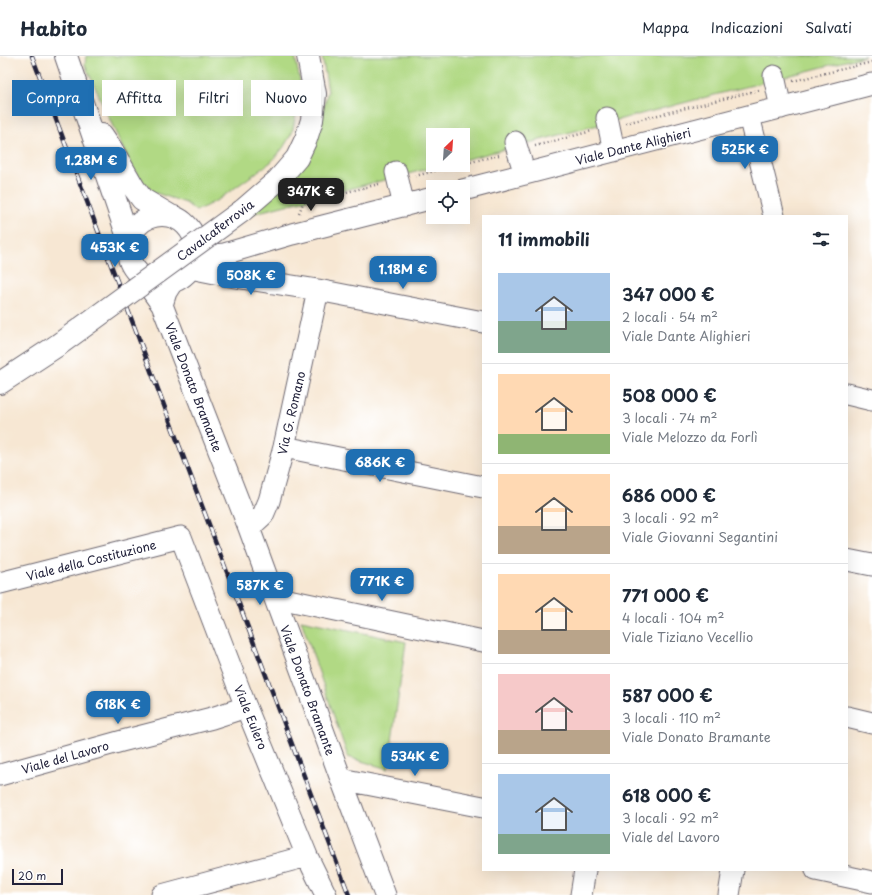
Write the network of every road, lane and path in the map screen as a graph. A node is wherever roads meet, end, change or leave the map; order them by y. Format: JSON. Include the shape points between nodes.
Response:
{"nodes":[{"id":1,"x":308,"y":56,"type":"edge"},
{"id":2,"x":68,"y":58,"type":"edge"},
{"id":3,"x":872,"y":62,"type":"edge"},
{"id":4,"x":75,"y":80,"type":"edge"},
{"id":5,"x":775,"y":81,"type":"junction"},
{"id":6,"x":872,"y":84,"type":"edge"},
{"id":7,"x":781,"y":108,"type":"junction"},
{"id":8,"x":88,"y":116,"type":"edge"},
{"id":9,"x":89,"y":116,"type":"edge"},
{"id":10,"x":749,"y":116,"type":"junction"},
{"id":11,"x":608,"y":123,"type":"junction"},
{"id":12,"x":516,"y":146,"type":"junction"},
{"id":13,"x":614,"y":151,"type":"junction"},
{"id":14,"x":470,"y":162,"type":"edge"},
{"id":15,"x":426,"y":171,"type":"edge"},
{"id":16,"x":525,"y":174,"type":"junction"},
{"id":17,"x":397,"y":176,"type":"junction"},
{"id":18,"x":470,"y":188,"type":"edge"},
{"id":19,"x":426,"y":200,"type":"edge"},
{"id":20,"x":404,"y":206,"type":"junction"},
{"id":21,"x":169,"y":215,"type":"junction"},
{"id":22,"x":774,"y":215,"type":"edge"},
{"id":23,"x":292,"y":234,"type":"junction"},
{"id":24,"x":129,"y":240,"type":"junction"},
{"id":25,"x":193,"y":263,"type":"junction"},
{"id":26,"x":142,"y":277,"type":"junction"},
{"id":27,"x":173,"y":281,"type":"junction"},
{"id":28,"x":318,"y":290,"type":"junction"},
{"id":29,"x":162,"y":305,"type":"junction"},
{"id":30,"x":482,"y":322,"type":"edge"},
{"id":31,"x":0,"y":383,"type":"edge"},
{"id":32,"x":848,"y":394,"type":"edge"},
{"id":33,"x":872,"y":400,"type":"edge"},
{"id":34,"x":284,"y":447,"type":"junction"},
{"id":35,"x":482,"y":487,"type":"edge"},
{"id":36,"x":249,"y":528,"type":"junction"},
{"id":37,"x":181,"y":537,"type":"joint"},
{"id":38,"x":848,"y":560,"type":"edge"},
{"id":39,"x":872,"y":565,"type":"edge"},
{"id":40,"x":0,"y":583,"type":"edge"},
{"id":41,"x":274,"y":597,"type":"junction"},
{"id":42,"x":482,"y":641,"type":"edge"},
{"id":43,"x":246,"y":707,"type":"junction"},
{"id":44,"x":848,"y":717,"type":"edge"},
{"id":45,"x":872,"y":722,"type":"edge"},
{"id":46,"x":0,"y":775,"type":"edge"},
{"id":47,"x":341,"y":780,"type":"junction"},
{"id":48,"x":482,"y":807,"type":"edge"},
{"id":49,"x":307,"y":856,"type":"junction"},
{"id":50,"x":585,"y":871,"type":"edge"},
{"id":51,"x":733,"y":871,"type":"edge"},
{"id":52,"x":821,"y":871,"type":"edge"},
{"id":53,"x":872,"y":882,"type":"edge"},
{"id":54,"x":162,"y":895,"type":"edge"},
{"id":55,"x":326,"y":895,"type":"edge"},
{"id":56,"x":385,"y":895,"type":"edge"},
{"id":57,"x":581,"y":895,"type":"edge"},
{"id":58,"x":729,"y":895,"type":"edge"}],
"edges":[{"from":1,"to":31,"type":"street","name":"Cavalcaferrovia","bridge":true,"via":[[315,94],[312,120],[297,158],[278,180],[242,211],[64,341]]},
{"from":2,"to":4,"type":"street"},
{"from":3,"to":5,"type":"path"},
{"from":5,"to":7,"type":"street"},
{"from":5,"to":11,"type":"path"},
{"from":6,"to":7,"type":"street","name":"Viale Dante Alighieri"},
{"from":7,"to":10,"type":"street","name":"Viale Dante Alighieri"},
{"from":8,"to":24,"type":"street"},
{"from":9,"to":21,"type":"street","via":[[142,199]]},
{"from":10,"to":13,"type":"street","name":"Viale Dante Alighieri"},
{"from":10,"to":22,"type":"street"},
{"from":11,"to":12,"type":"path"},
{"from":11,"to":13,"type":"street"},
{"from":12,"to":14,"type":"path"},
{"from":12,"to":16,"type":"street"},
{"from":13,"to":16,"type":"street","name":"Viale Dante Alighieri"},
{"from":15,"to":17,"type":"path"},
{"from":16,"to":18,"type":"street","name":"Viale Dante Alighieri"},
{"from":17,"to":20,"type":"street"},
{"from":17,"to":23,"type":"path","via":[[303,204]]},
{"from":19,"to":20,"type":"street"},
{"from":20,"to":23,"type":"street"},
{"from":21,"to":24,"type":"street","via":[[158,214],[148,217],[132,231]]},
{"from":21,"to":25,"type":"street","via":[[188,226],[194,235],[196,246]]},
{"from":23,"to":25,"type":"street"},
{"from":24,"to":26,"type":"street","via":[[130,261]]},
{"from":25,"to":27,"type":"street","via":[[182,276]]},
{"from":25,"to":28,"type":"street","via":[[236,277]]},
{"from":26,"to":27,"type":"street","via":[[162,283]]},
{"from":26,"to":29,"type":"street","name":"Viale Donato Bramante"},
{"from":27,"to":29,"type":"street"},
{"from":28,"to":30,"type":"street"},
{"from":28,"to":34,"type":"street","name":"Via G. Romano"},
{"from":29,"to":36,"type":"street","name":"Viale Donato Bramante"},
{"from":32,"to":33,"type":"street"},
{"from":34,"to":35,"type":"street"},
{"from":34,"to":36,"type":"street","name":"Via G. Romano","via":[[263,515]]},
{"from":36,"to":41,"type":"street","name":"Viale Donato Bramante"},
{"from":37,"to":40,"type":"street","name":"Viale della Costituzione"},
{"from":37,"to":43,"type":"street","name":"Viale Eulero"},
{"from":38,"to":39,"type":"street"},
{"from":41,"to":42,"type":"street"},
{"from":41,"to":47,"type":"street","name":"Viale Donato Bramante"},
{"from":43,"to":46,"type":"street","name":"Viale del Lavoro"},
{"from":43,"to":49,"type":"street","name":"Viale Eulero"},
{"from":44,"to":45,"type":"street"},
{"from":47,"to":48,"type":"street"},
{"from":47,"to":56,"type":"street","name":"Viale Donato Bramante"},
{"from":49,"to":54,"type":"street"},
{"from":49,"to":55,"type":"street","name":"Viale Eulero"},
{"from":50,"to":57,"type":"street"},
{"from":51,"to":58,"type":"street"},
{"from":52,"to":53,"type":"street"}]}
